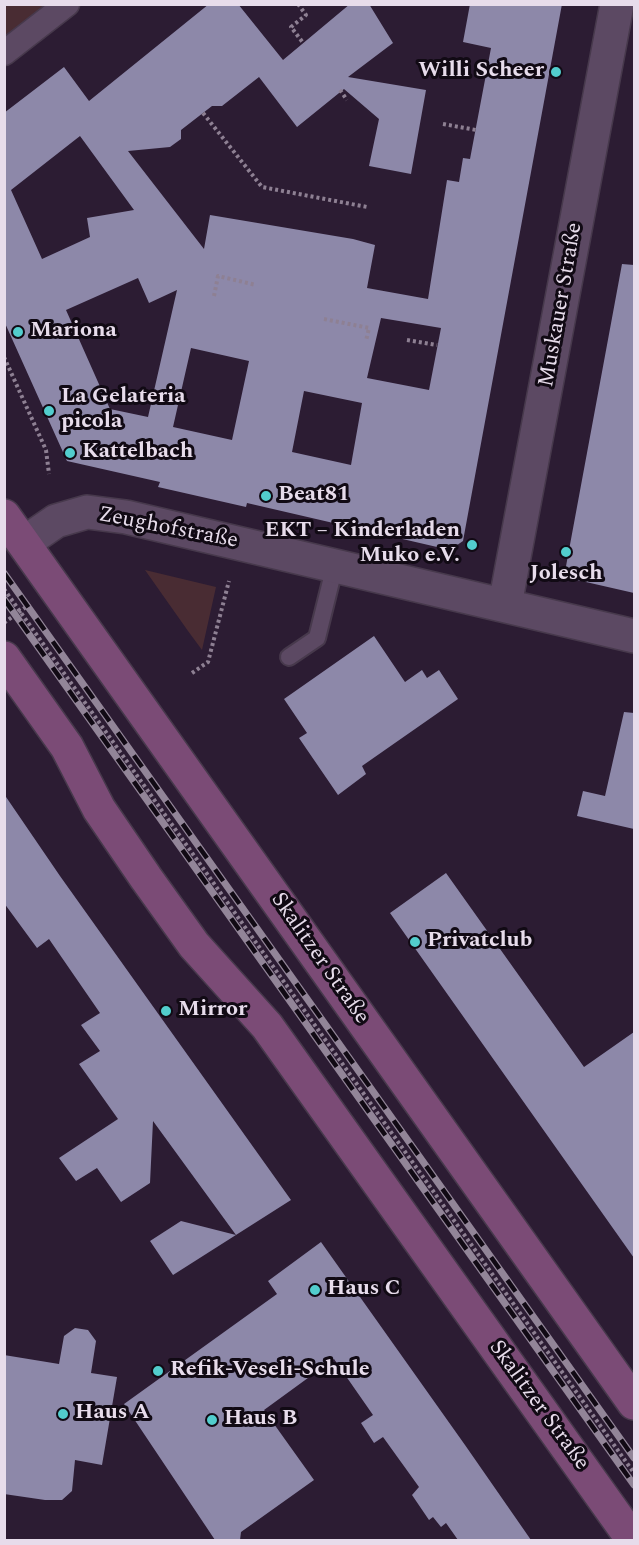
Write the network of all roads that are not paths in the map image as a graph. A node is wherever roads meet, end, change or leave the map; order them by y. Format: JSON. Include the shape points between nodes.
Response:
{"nodes":[{"id":1,"x":67,"y":4,"type":"edge"},
{"id":2,"x":617,"y":4,"type":"edge"},
{"id":3,"x":4,"y":53,"type":"edge"},
{"id":4,"x":4,"y":516,"type":"edge"},
{"id":5,"x":24,"y":543,"type":"junction"},
{"id":6,"x":335,"y":565,"type":"junction"},
{"id":7,"x":505,"y":605,"type":"junction"},
{"id":8,"x":634,"y":636,"type":"edge"},
{"id":9,"x":289,"y":657,"type":"dead end"},
{"id":10,"x":4,"y":658,"type":"edge"},
{"id":11,"x":634,"y":1403,"type":"edge"},
{"id":12,"x":633,"y":1540,"type":"edge"}],
"edges":[{"from":1,"to":3,"type":"street"},
{"from":2,"to":7,"type":"street","name":"Muskauer Straße"},
{"from":4,"to":5,"type":"main road","name":"Skalitzer Straße"},
{"from":5,"to":6,"type":"street","name":"Zeughofstraße","via":[[56,521],[87,512],[126,517]]},
{"from":5,"to":11,"type":"main road","name":"Skalitzer Straße"},
{"from":6,"to":7,"type":"street","name":"Zeughofstraße"},
{"from":6,"to":9,"type":"lane","via":[[317,638]]},
{"from":7,"to":8,"type":"street","name":"Zeughofstraße"},
{"from":10,"to":12,"type":"main road","name":"Skalitzer Straße","via":[[68,747],[99,809],[146,878],[202,955],[267,1026]]}]}
